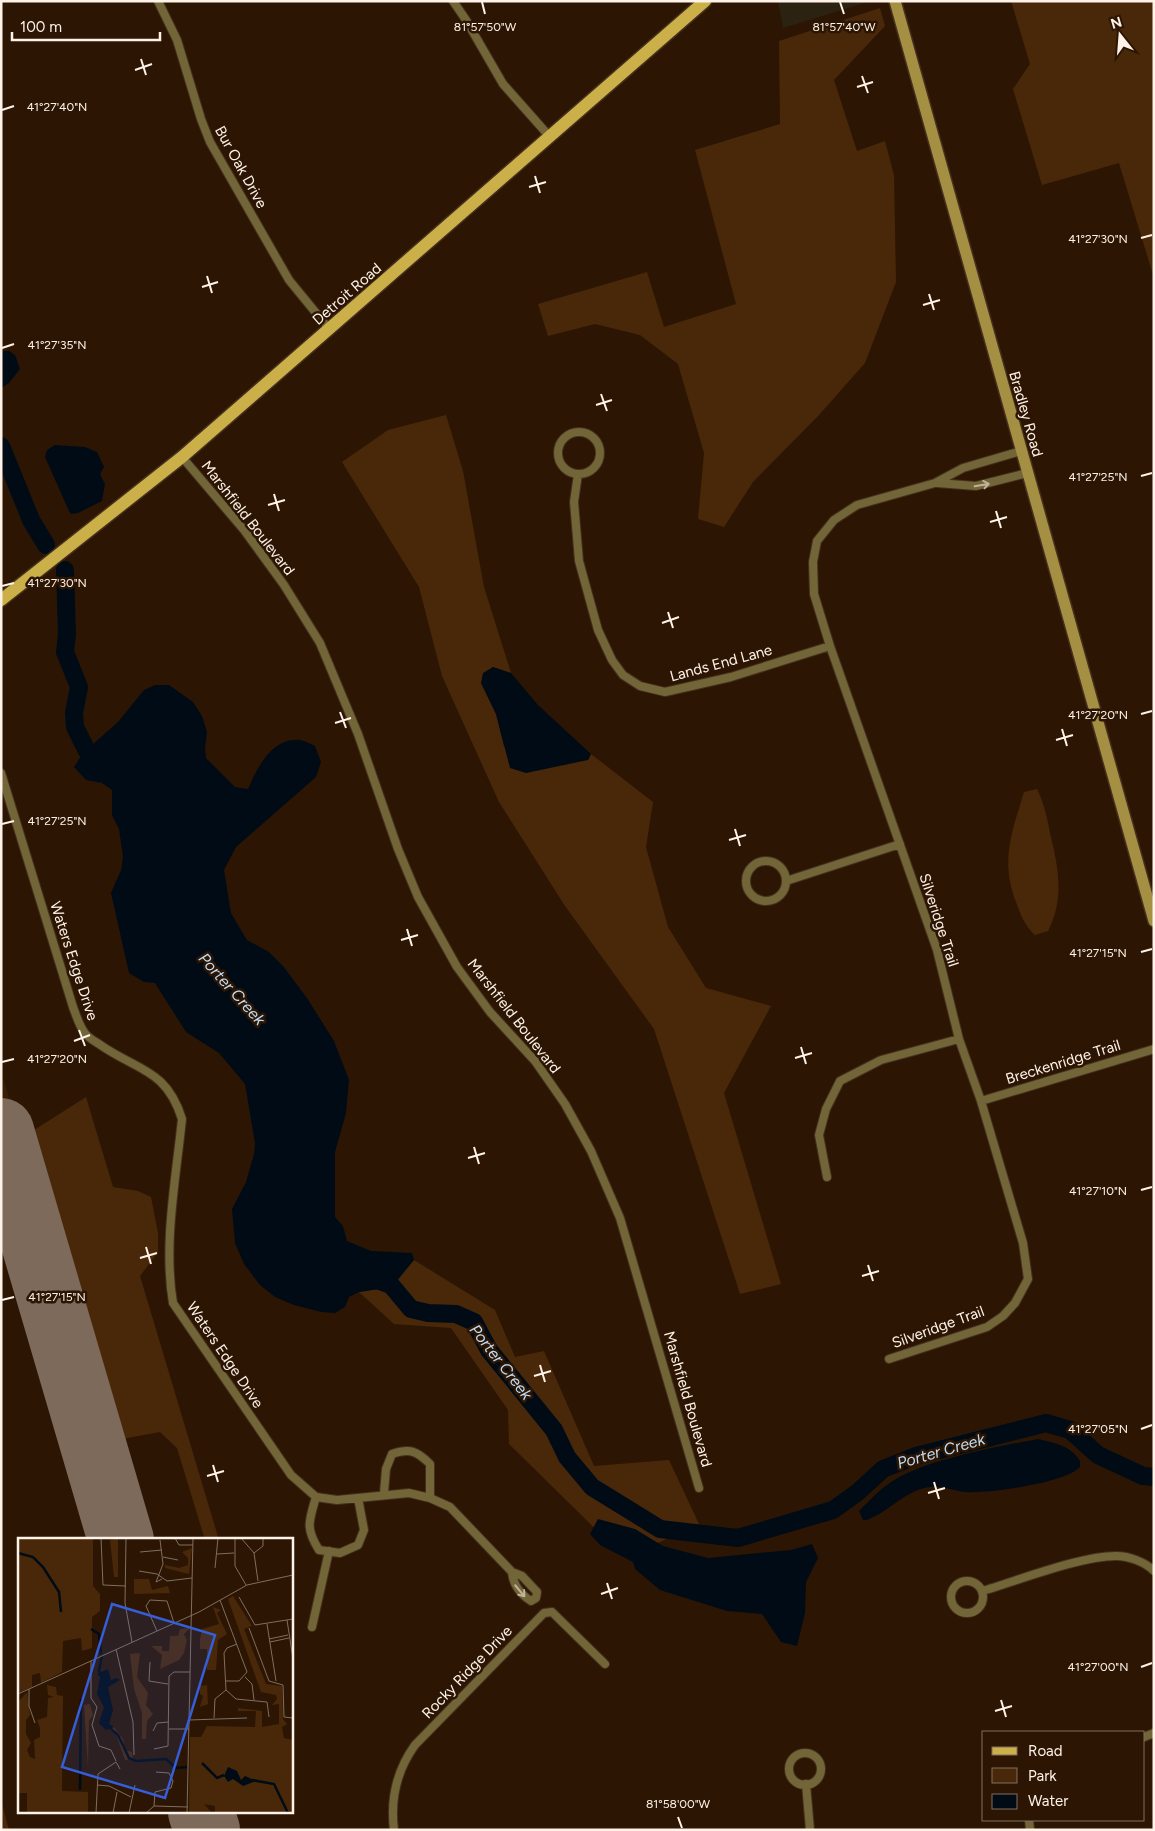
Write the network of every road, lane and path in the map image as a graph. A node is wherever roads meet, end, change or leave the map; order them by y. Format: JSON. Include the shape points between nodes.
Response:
{"nodes":[{"id":1,"x":158,"y":1,"type":"edge"},
{"id":2,"x":453,"y":1,"type":"edge"},
{"id":3,"x":895,"y":1,"type":"edge"},
{"id":4,"x":702,"y":2,"type":"edge"},
{"id":5,"x":550,"y":137,"type":"junction"},
{"id":6,"x":330,"y":330,"type":"junction"},
{"id":7,"x":1021,"y":451,"type":"junction"},
{"id":8,"x":182,"y":456,"type":"junction"},
{"id":9,"x":1027,"y":473,"type":"junction"},
{"id":10,"x":578,"y":474,"type":"junction"},
{"id":11,"x":935,"y":483,"type":"junction"},
{"id":12,"x":1,"y":600,"type":"edge"},
{"id":13,"x":830,"y":646,"type":"junction"},
{"id":14,"x":1,"y":773,"type":"edge"},
{"id":15,"x":900,"y":844,"type":"junction"},
{"id":16,"x":786,"y":881,"type":"junction"},
{"id":17,"x":1154,"y":921,"type":"edge"},
{"id":18,"x":959,"y":1039,"type":"junction"},
{"id":19,"x":1154,"y":1049,"type":"edge"},
{"id":20,"x":981,"y":1101,"type":"junction"},
{"id":21,"x":827,"y":1177,"type":"dead end"},
{"id":22,"x":889,"y":1360,"type":"dead end"},
{"id":23,"x":699,"y":1488,"type":"dead end"},
{"id":24,"x":384,"y":1494,"type":"junction"},
{"id":25,"x":316,"y":1497,"type":"junction"},
{"id":26,"x":358,"y":1498,"type":"junction"},
{"id":27,"x":430,"y":1498,"type":"junction"},
{"id":28,"x":329,"y":1551,"type":"junction"},
{"id":29,"x":1154,"y":1571,"type":"edge"},
{"id":30,"x":512,"y":1572,"type":"dead end"},
{"id":31,"x":982,"y":1592,"type":"junction"},
{"id":32,"x":312,"y":1627,"type":"dead end"},
{"id":33,"x":605,"y":1664,"type":"dead end"},
{"id":34,"x":806,"y":1784,"type":"junction"},
{"id":35,"x":394,"y":1830,"type":"edge"},
{"id":36,"x":810,"y":1830,"type":"edge"}],
"edges":[{"from":1,"to":6,"type":"street","name":"Bur Oak Drive","via":[[177,40],[210,142],[289,280]]},
{"from":2,"to":5,"type":"street","via":[[502,84]]},
{"from":3,"to":7,"type":"street","name":"Bradley Road"},
{"from":4,"to":5,"type":"main road","name":"Detroit Road"},
{"from":5,"to":6,"type":"main road","name":"Detroit Road"},
{"from":6,"to":8,"type":"main road","name":"Detroit Road"},
{"from":7,"to":9,"type":"street","name":"Bradley Road"},
{"from":7,"to":11,"type":"street","name":"Silveridge Trail","via":[[963,468]]},
{"from":8,"to":12,"type":"main road","name":"Detroit Road"},
{"from":8,"to":23,"type":"street","name":"Marshfield Boulevard","via":[[250,538],[320,643],[358,734],[418,896],[457,967],[490,1012],[535,1062],[565,1104],[591,1152],[620,1218]]},
{"from":11,"to":9,"type":"street","name":"Silveridge Trail","one_way":true,"via":[[976,486]]},
{"from":9,"to":17,"type":"street","name":"Bradley Road"},
{"from":10,"to":10,"type":"street","via":[[571,473],[560,464],[558,450],[565,437],[578,432],[591,436],[600,453],[596,466],[585,474]]},
{"from":10,"to":13,"type":"street","name":"Lands End Lane","via":[[574,502],[579,561],[598,630],[623,675],[640,686],[665,692],[731,677]]},
{"from":11,"to":13,"type":"street","name":"Silveridge Trail","via":[[858,505],[834,520],[817,541],[814,594]]},
{"from":13,"to":15,"type":"street","name":"Silveridge Trail"},
{"from":14,"to":25,"type":"street","name":"Waters Edge Drive","via":[[84,1034],[150,1072],[176,1101],[182,1120],[170,1246],[169,1279],[173,1303],[291,1476]]},
{"from":15,"to":16,"type":"street"},
{"from":15,"to":18,"type":"street","name":"Silveridge Trail","via":[[937,950]]},
{"from":16,"to":16,"type":"street","via":[[781,894],[770,900],[756,899],[746,883],[748,870],[765,860],[777,864]]},
{"from":18,"to":20,"type":"street","name":"Silveridge Trail"},
{"from":18,"to":21,"type":"street","via":[[881,1060],[840,1081],[826,1109],[819,1136]]},
{"from":19,"to":20,"type":"street","name":"Breckenridge Trail"},
{"from":20,"to":22,"type":"street","name":"Silveridge Trail","via":[[1023,1243],[1028,1279],[1015,1303],[987,1328]]},
{"from":24,"to":26,"type":"street"},
{"from":24,"to":27,"type":"street","via":[[408,1493]]},
{"from":24,"to":27,"type":"street","via":[[386,1469],[392,1454],[405,1450],[418,1452],[430,1464]]},
{"from":25,"to":26,"type":"street"},
{"from":25,"to":28,"type":"street","via":[[309,1520],[309,1534],[319,1550]]},
{"from":26,"to":28,"type":"street","via":[[364,1530],[358,1545],[340,1553]]},
{"from":27,"to":30,"type":"street","via":[[450,1507]]},
{"from":28,"to":32,"type":"street"},
{"from":29,"to":31,"type":"street","via":[[1147,1563],[1116,1556],[1081,1562]]},
{"from":31,"to":31,"type":"street","via":[[982,1602],[976,1611],[965,1613],[952,1605],[951,1595],[960,1583],[975,1584]]},
{"from":33,"to":35,"type":"street","name":"Rocky Ridge Drive","via":[[552,1612],[544,1613],[415,1744],[404,1760],[395,1786]]},
{"from":34,"to":34,"type":"street","via":[[819,1776],[820,1766],[815,1757],[806,1752],[796,1755],[788,1769],[792,1779]]},
{"from":34,"to":36,"type":"street"}]}
